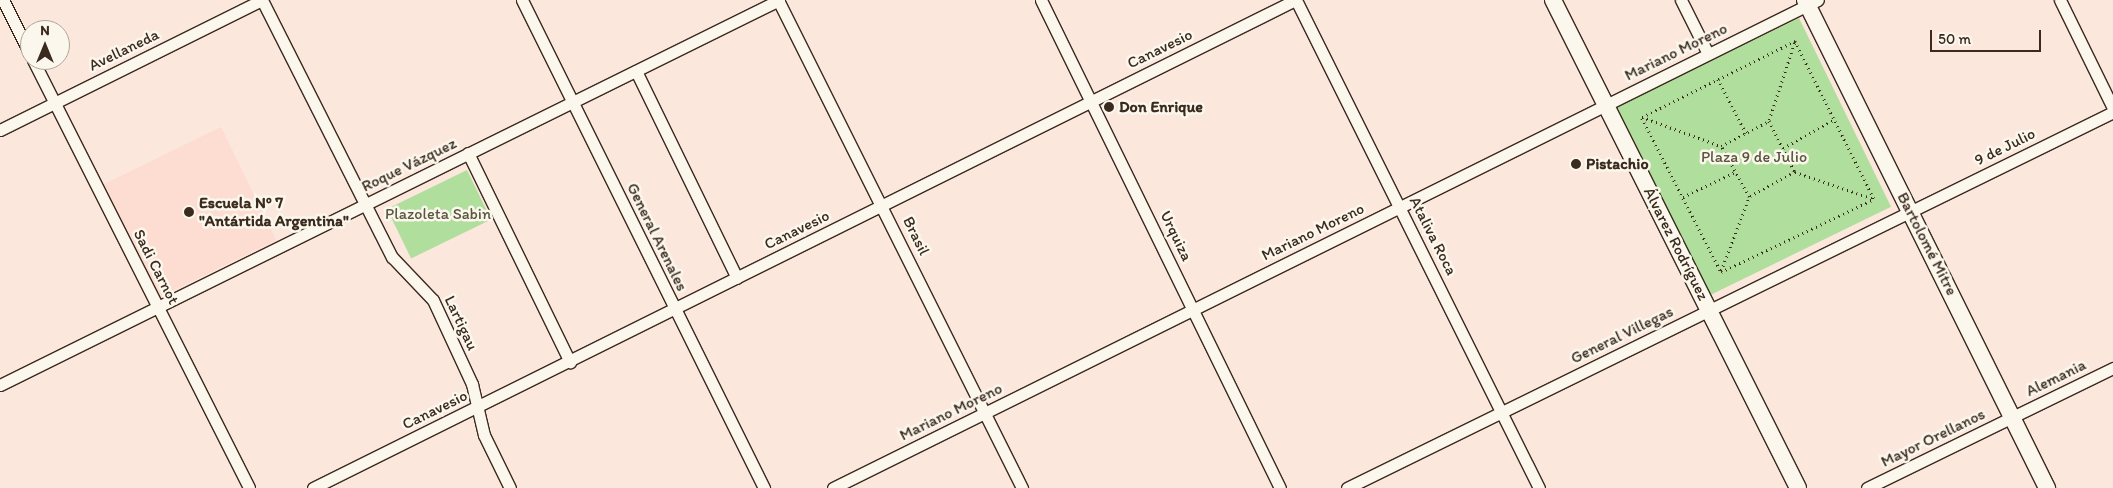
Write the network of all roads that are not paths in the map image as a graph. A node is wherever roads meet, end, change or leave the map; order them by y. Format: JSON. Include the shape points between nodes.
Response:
{"nodes":[{"id":1,"x":2,"y":0,"type":"edge"},
{"id":2,"x":262,"y":0,"type":"edge"},
{"id":3,"x":522,"y":0,"type":"edge"},
{"id":4,"x":779,"y":0,"type":"edge"},
{"id":5,"x":1041,"y":0,"type":"edge"},
{"id":6,"x":1296,"y":0,"type":"edge"},
{"id":7,"x":1553,"y":0,"type":"edge"},
{"id":8,"x":1681,"y":0,"type":"edge"},
{"id":9,"x":2060,"y":0,"type":"edge"},
{"id":10,"x":1811,"y":2,"type":"edge"},
{"id":11,"x":20,"y":35,"type":"edge"},
{"id":12,"x":1708,"y":54,"type":"junction"},
{"id":13,"x":38,"y":70,"type":"edge"},
{"id":14,"x":636,"y":71,"type":"junction"},
{"id":15,"x":1092,"y":101,"type":"junction"},
{"id":16,"x":573,"y":102,"type":"junction"},
{"id":17,"x":55,"y":103,"type":"junction"},
{"id":18,"x":1606,"y":105,"type":"junction"},
{"id":19,"x":2113,"y":108,"type":"edge"},
{"id":20,"x":2113,"y":112,"type":"edge"},
{"id":21,"x":0,"y":130,"type":"edge"},
{"id":22,"x":468,"y":154,"type":"junction"},
{"id":23,"x":366,"y":204,"type":"junction"},
{"id":24,"x":883,"y":206,"type":"junction"},
{"id":25,"x":1400,"y":207,"type":"junction"},
{"id":26,"x":1910,"y":211,"type":"junction"},
{"id":27,"x":738,"y":278,"type":"junction"},
{"id":28,"x":158,"y":307,"type":"junction"},
{"id":29,"x":675,"y":309,"type":"junction"},
{"id":30,"x":1194,"y":310,"type":"junction"},
{"id":31,"x":1710,"y":310,"type":"junction"},
{"id":32,"x":570,"y":362,"type":"junction"},
{"id":33,"x":2113,"y":368,"type":"edge"},
{"id":34,"x":0,"y":385,"type":"edge"},
{"id":35,"x":479,"y":407,"type":"junction"},
{"id":36,"x":1502,"y":412,"type":"junction"},
{"id":37,"x":985,"y":413,"type":"junction"},
{"id":38,"x":2013,"y":416,"type":"junction"},
{"id":39,"x":249,"y":488,"type":"edge"},
{"id":40,"x":313,"y":488,"type":"edge"},
{"id":41,"x":510,"y":488,"type":"edge"},
{"id":42,"x":764,"y":488,"type":"edge"},
{"id":43,"x":834,"y":488,"type":"edge"},
{"id":44,"x":1022,"y":488,"type":"edge"},
{"id":45,"x":1280,"y":488,"type":"edge"},
{"id":46,"x":1347,"y":488,"type":"edge"},
{"id":47,"x":1539,"y":488,"type":"edge"},
{"id":48,"x":1798,"y":488,"type":"edge"},
{"id":49,"x":1867,"y":488,"type":"edge"},
{"id":50,"x":2047,"y":488,"type":"edge"}],
"edges":[{"from":1,"to":11,"type":"street"},
{"from":2,"to":17,"type":"street","name":"Avellaneda"},
{"from":2,"to":23,"type":"street","name":"Lartigau"},
{"from":3,"to":16,"type":"street","name":"General Arenales"},
{"from":4,"to":14,"type":"street","name":"Roque Vázquez"},
{"from":4,"to":24,"type":"street","name":"Brasil"},
{"from":5,"to":15,"type":"street","name":"Urquiza"},
{"from":6,"to":15,"type":"street","name":"Canavesio"},
{"from":6,"to":25,"type":"street","name":"Ataliva Roca"},
{"from":7,"to":18,"type":"main road","name":"Álvarez Rodríguez"},
{"from":8,"to":12,"type":"street"},
{"from":9,"to":19,"type":"street"},
{"from":10,"to":12,"type":"street","name":"Mariano Moreno"},
{"from":10,"to":26,"type":"main road","name":"Bartolomé Mitre"},
{"from":12,"to":18,"type":"street","name":"Mariano Moreno"},
{"from":13,"to":17,"type":"street","name":"Sadi Carnot"},
{"from":14,"to":16,"type":"street","name":"Roque Vázquez"},
{"from":14,"to":27,"type":"street"},
{"from":15,"to":24,"type":"street","name":"Canavesio"},
{"from":15,"to":30,"type":"street","name":"Urquiza"},
{"from":16,"to":22,"type":"street","name":"Roque Vázquez"},
{"from":16,"to":29,"type":"street","name":"General Arenales"},
{"from":17,"to":21,"type":"street","name":"Avellaneda"},
{"from":17,"to":28,"type":"street","name":"Sadi Carnot"},
{"from":18,"to":25,"type":"street","name":"Mariano Moreno"},
{"from":18,"to":31,"type":"main road","name":"Álvarez Rodríguez"},
{"from":20,"to":26,"type":"street","name":"9 de Julio"},
{"from":22,"to":23,"type":"street","name":"Roque Vázquez"},
{"from":22,"to":32,"type":"street"},
{"from":23,"to":28,"type":"street","name":"Roque Vázquez"},
{"from":23,"to":35,"type":"street","name":"Lartigau","via":[[396,264],[433,300],[472,384]]},
{"from":24,"to":27,"type":"street","name":"Canavesio"},
{"from":24,"to":37,"type":"street","name":"Brasil"},
{"from":25,"to":30,"type":"street","name":"Mariano Moreno"},
{"from":25,"to":36,"type":"street","name":"Ataliva Roca"},
{"from":26,"to":31,"type":"street","name":"General Villegas"},
{"from":26,"to":38,"type":"main road","name":"Bartolomé Mitre"},
{"from":27,"to":29,"type":"street","name":"Canavesio"},
{"from":28,"to":34,"type":"street","name":"Roque Vázquez"},
{"from":28,"to":39,"type":"street","name":"Sadi Carnot"},
{"from":29,"to":32,"type":"street","name":"Canavesio"},
{"from":29,"to":42,"type":"street","name":"General Arenales"},
{"from":30,"to":37,"type":"street","name":"Mariano Moreno"},
{"from":30,"to":45,"type":"street","name":"Urquiza"},
{"from":31,"to":36,"type":"street","name":"General Villegas"},
{"from":31,"to":48,"type":"main road","name":"Álvarez Rodríguez"},
{"from":32,"to":35,"type":"street","name":"Canavesio"},
{"from":33,"to":38,"type":"street","name":"Alemania"},
{"from":35,"to":40,"type":"street","name":"Canavesio"},
{"from":35,"to":41,"type":"street","name":"Lartigau","via":[[484,435]]},
{"from":36,"to":46,"type":"street","name":"General Villegas"},
{"from":36,"to":47,"type":"street","name":"Ataliva Roca"},
{"from":37,"to":43,"type":"street","name":"Mariano Moreno"},
{"from":37,"to":44,"type":"street","name":"Brasil"},
{"from":38,"to":49,"type":"street","name":"Mayor Orellanos"},
{"from":38,"to":50,"type":"main road","name":"Bartolomé Mitre"}]}
